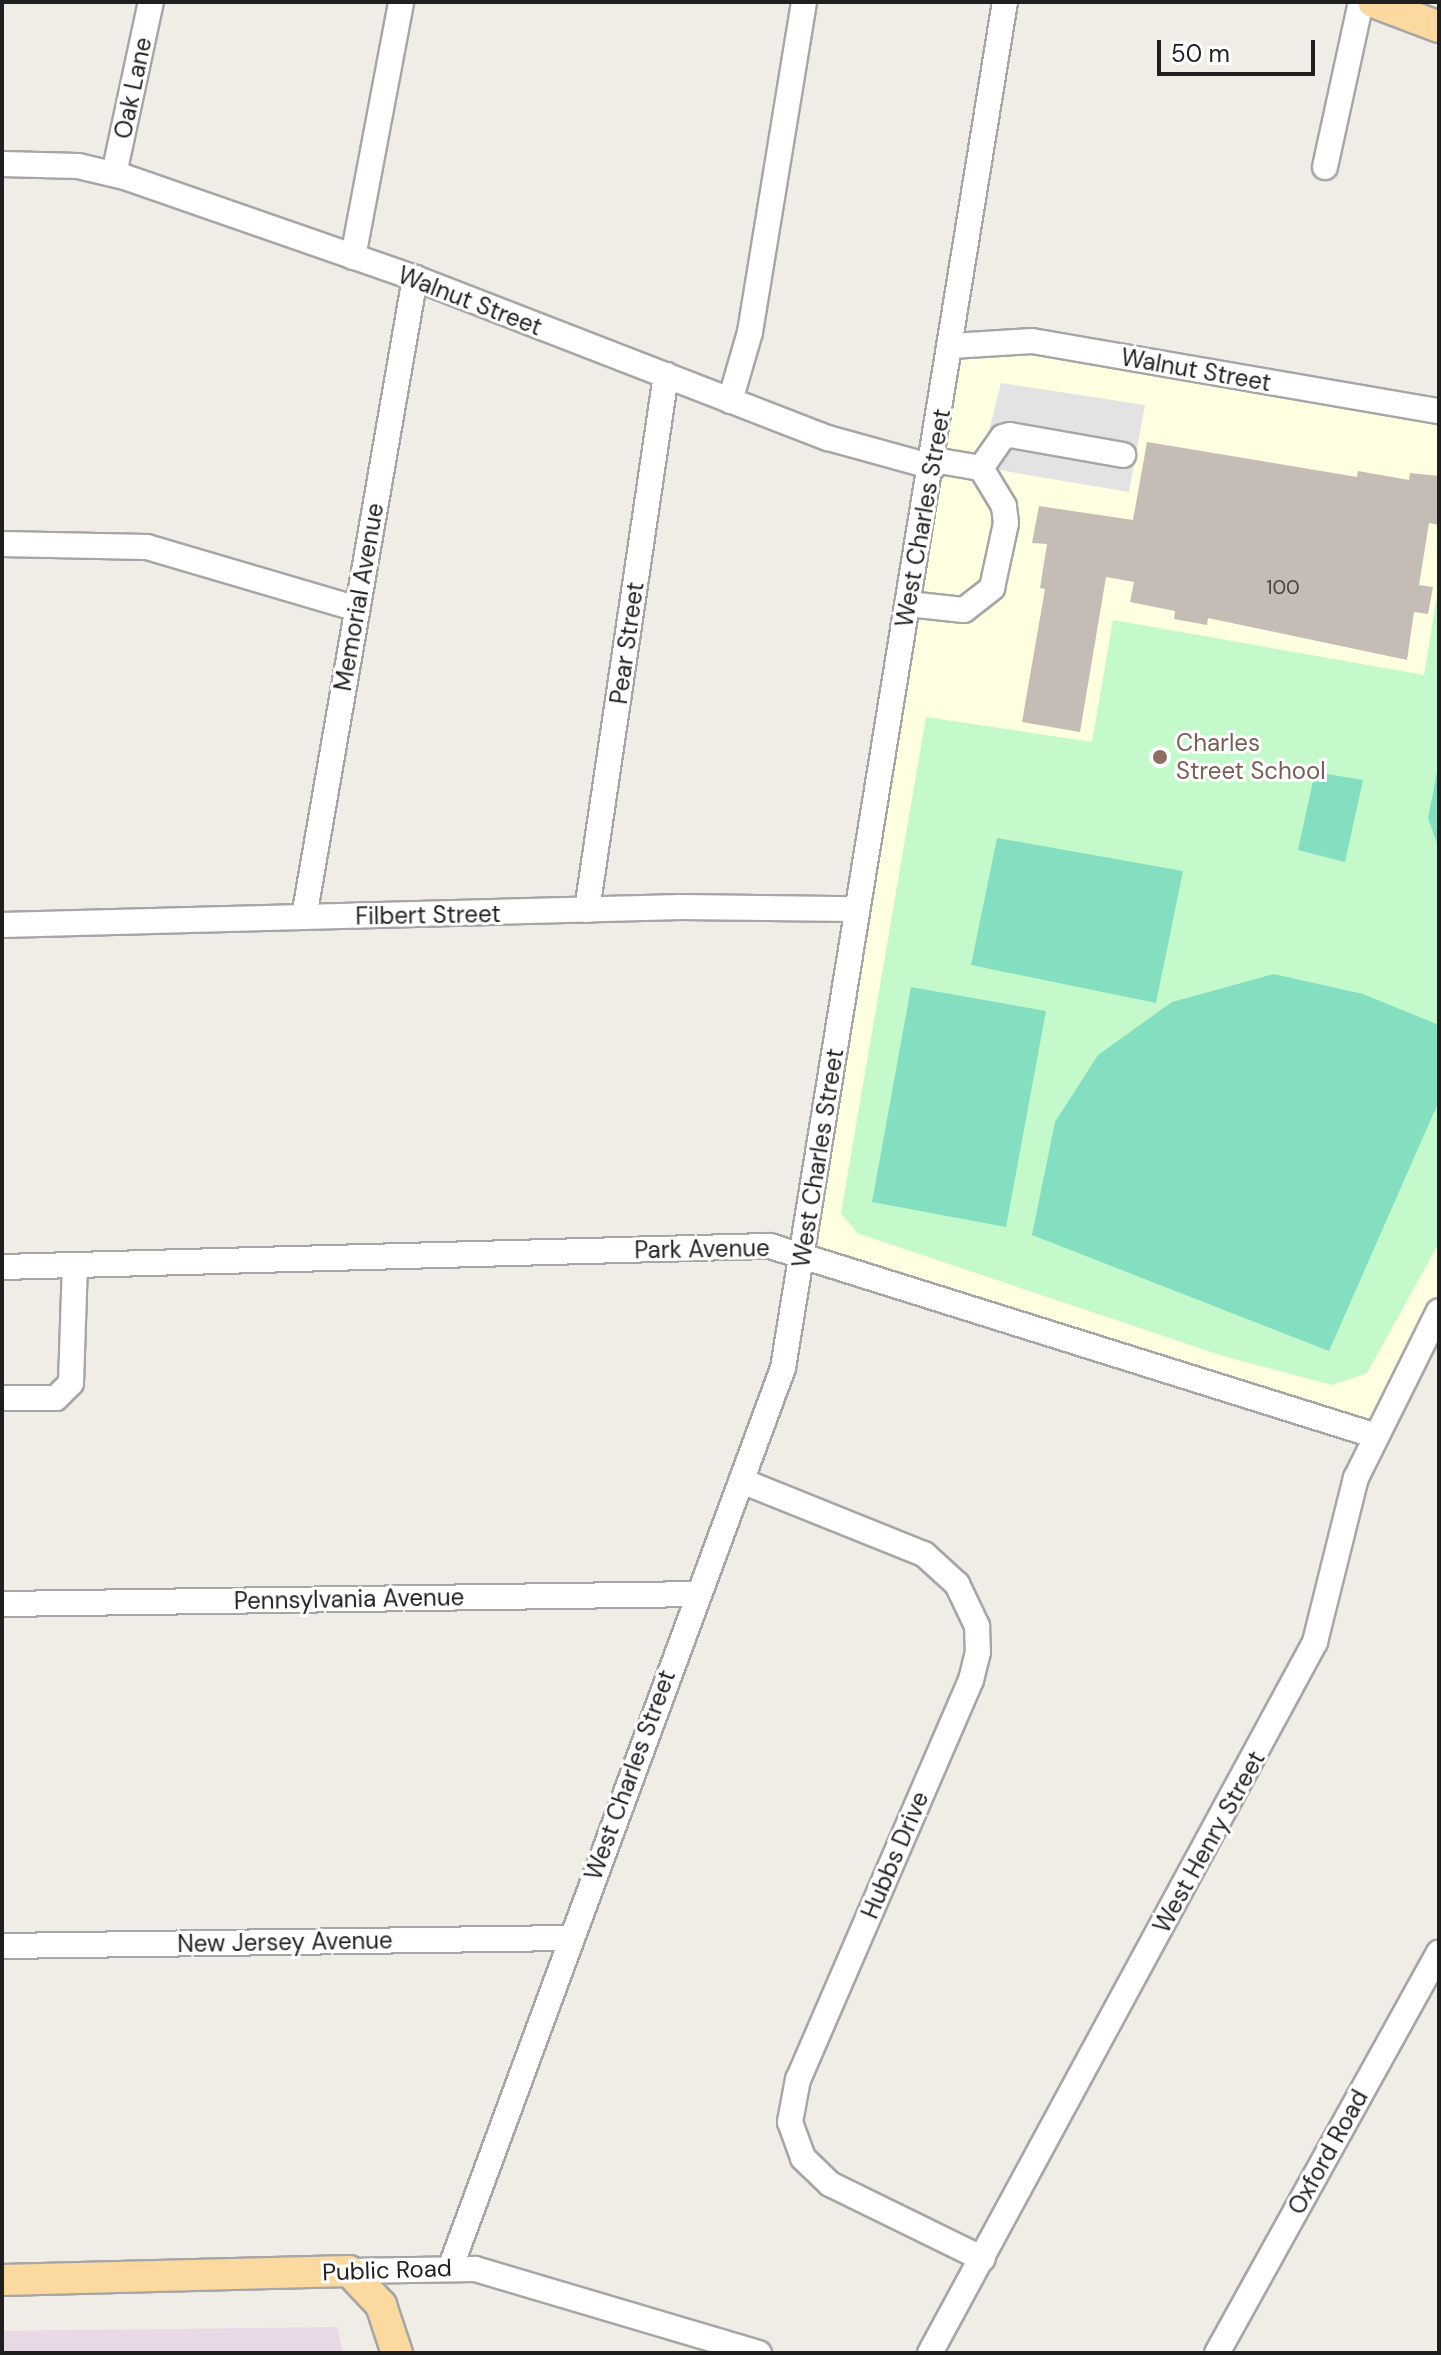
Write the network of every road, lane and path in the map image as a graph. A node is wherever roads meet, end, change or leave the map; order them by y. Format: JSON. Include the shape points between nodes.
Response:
{"nodes":[{"id":1,"x":151,"y":2,"type":"edge"},
{"id":2,"x":401,"y":2,"type":"edge"},
{"id":3,"x":804,"y":2,"type":"edge"},
{"id":4,"x":1005,"y":2,"type":"edge"},
{"id":5,"x":1361,"y":2,"type":"edge"},
{"id":6,"x":1373,"y":2,"type":"edge"},
{"id":7,"x":1439,"y":27,"type":"edge"},
{"id":8,"x":2,"y":164,"type":"edge"},
{"id":9,"x":1325,"y":167,"type":"dead end"},
{"id":10,"x":114,"y":174,"type":"junction"},
{"id":11,"x":353,"y":257,"type":"junction"},
{"id":12,"x":415,"y":278,"type":"junction"},
{"id":13,"x":952,"y":346,"type":"junction"},
{"id":14,"x":666,"y":375,"type":"junction"},
{"id":15,"x":730,"y":401,"type":"junction"},
{"id":16,"x":1439,"y":411,"type":"edge"},
{"id":17,"x":1123,"y":455,"type":"dead end"},
{"id":18,"x":933,"y":464,"type":"junction"},
{"id":19,"x":981,"y":468,"type":"junction"},
{"id":20,"x":2,"y":544,"type":"edge"},
{"id":21,"x":908,"y":604,"type":"junction"},
{"id":22,"x":354,"y":608,"type":"junction"},
{"id":23,"x":855,"y":909,"type":"junction"},
{"id":24,"x":587,"y":910,"type":"junction"},
{"id":25,"x":304,"y":917,"type":"junction"},
{"id":26,"x":2,"y":925,"type":"edge"},
{"id":27,"x":805,"y":1253,"type":"junction"},
{"id":28,"x":75,"y":1265,"type":"junction"},
{"id":29,"x":2,"y":1267,"type":"edge"},
{"id":30,"x":1439,"y":1311,"type":"edge"},
{"id":31,"x":2,"y":1398,"type":"edge"},
{"id":32,"x":1373,"y":1435,"type":"junction"},
{"id":33,"x":742,"y":1481,"type":"junction"},
{"id":34,"x":697,"y":1594,"type":"junction"},
{"id":35,"x":2,"y":1604,"type":"edge"},
{"id":36,"x":569,"y":1938,"type":"junction"},
{"id":37,"x":2,"y":1946,"type":"edge"},
{"id":38,"x":1439,"y":1952,"type":"edge"},
{"id":39,"x":983,"y":2259,"type":"junction"},
{"id":40,"x":451,"y":2266,"type":"junction"},
{"id":41,"x":349,"y":2271,"type":"junction"},
{"id":42,"x":2,"y":2280,"type":"edge"},
{"id":43,"x":397,"y":2353,"type":"edge"},
{"id":44,"x":759,"y":2353,"type":"edge"},
{"id":45,"x":930,"y":2353,"type":"edge"},
{"id":46,"x":1217,"y":2353,"type":"edge"}],
"edges":[{"from":1,"to":10,"type":"street","name":"Oak Lane"},
{"from":2,"to":11,"type":"street"},
{"from":3,"to":15,"type":"street","via":[[752,323]]},
{"from":4,"to":13,"type":"street","name":"West Charles Street"},
{"from":5,"to":9,"type":"street"},
{"from":6,"to":7,"type":"main road"},
{"from":8,"to":10,"type":"street","name":"Walnut Street","via":[[52,163]]},
{"from":10,"to":11,"type":"street","name":"Walnut Street"},
{"from":11,"to":12,"type":"street","name":"Walnut Street"},
{"from":12,"to":14,"type":"street","name":"Walnut Street"},
{"from":12,"to":22,"type":"street","name":"Memorial Avenue"},
{"from":13,"to":16,"type":"street","name":"Walnut Street","via":[[1032,341]]},
{"from":13,"to":18,"type":"street","name":"West Charles Street"},
{"from":14,"to":15,"type":"street","name":"Walnut Street"},
{"from":14,"to":24,"type":"street","name":"Pear Street"},
{"from":15,"to":18,"type":"street","name":"Walnut Street","via":[[868,452]]},
{"from":17,"to":19,"type":"street","via":[[1010,435]]},
{"from":18,"to":19,"type":"street","name":"Walnut Street"},
{"from":18,"to":21,"type":"street","name":"West Charles Street"},
{"from":19,"to":21,"type":"street","via":[[1004,506],[1006,523],[992,588],[964,610]]},
{"from":20,"to":22,"type":"street","via":[[147,547]]},
{"from":21,"to":23,"type":"street","name":"West Charles Street"},
{"from":22,"to":25,"type":"street","name":"Memorial Avenue"},
{"from":23,"to":24,"type":"street","name":"Filbert Street"},
{"from":23,"to":27,"type":"street","name":"West Charles Street"},
{"from":24,"to":25,"type":"street","name":"Filbert Street"},
{"from":25,"to":26,"type":"street","name":"Filbert Street"},
{"from":27,"to":28,"type":"street","name":"Park Avenue","via":[[770,1246]]},
{"from":27,"to":32,"type":"street","name":"Park Avenue"},
{"from":27,"to":33,"type":"street","name":"West Charles Street","via":[[783,1368]]},
{"from":28,"to":29,"type":"street","name":"Park Avenue"},
{"from":28,"to":31,"type":"street","via":[[71,1383],[56,1398]]},
{"from":30,"to":32,"type":"street","name":"West Henry Street"},
{"from":32,"to":39,"type":"street","name":"West Henry Street","via":[[1348,1502],[1315,1642]]},
{"from":33,"to":34,"type":"street","name":"West Charles Street"},
{"from":33,"to":39,"type":"street","name":"Hubbs Drive","via":[[924,1554],[957,1584],[977,1626],[971,1680],[798,2079],[790,2122],[803,2158],[830,2184]]},
{"from":34,"to":35,"type":"street","name":"Pennsylvania Avenue"},
{"from":34,"to":36,"type":"street","name":"West Charles Street"},
{"from":36,"to":37,"type":"street","name":"New Jersey Avenue"},
{"from":36,"to":40,"type":"street","name":"West Charles Street"},
{"from":38,"to":46,"type":"street","name":"Oxford Road"},
{"from":39,"to":45,"type":"street","name":"West Henry Street"},
{"from":40,"to":41,"type":"street","name":"Public Road"},
{"from":40,"to":44,"type":"street","name":"Public Road","via":[[517,2280]]},
{"from":41,"to":42,"type":"main road","name":"Public Road"},
{"from":41,"to":43,"type":"main road","via":[[381,2305]]}]}
